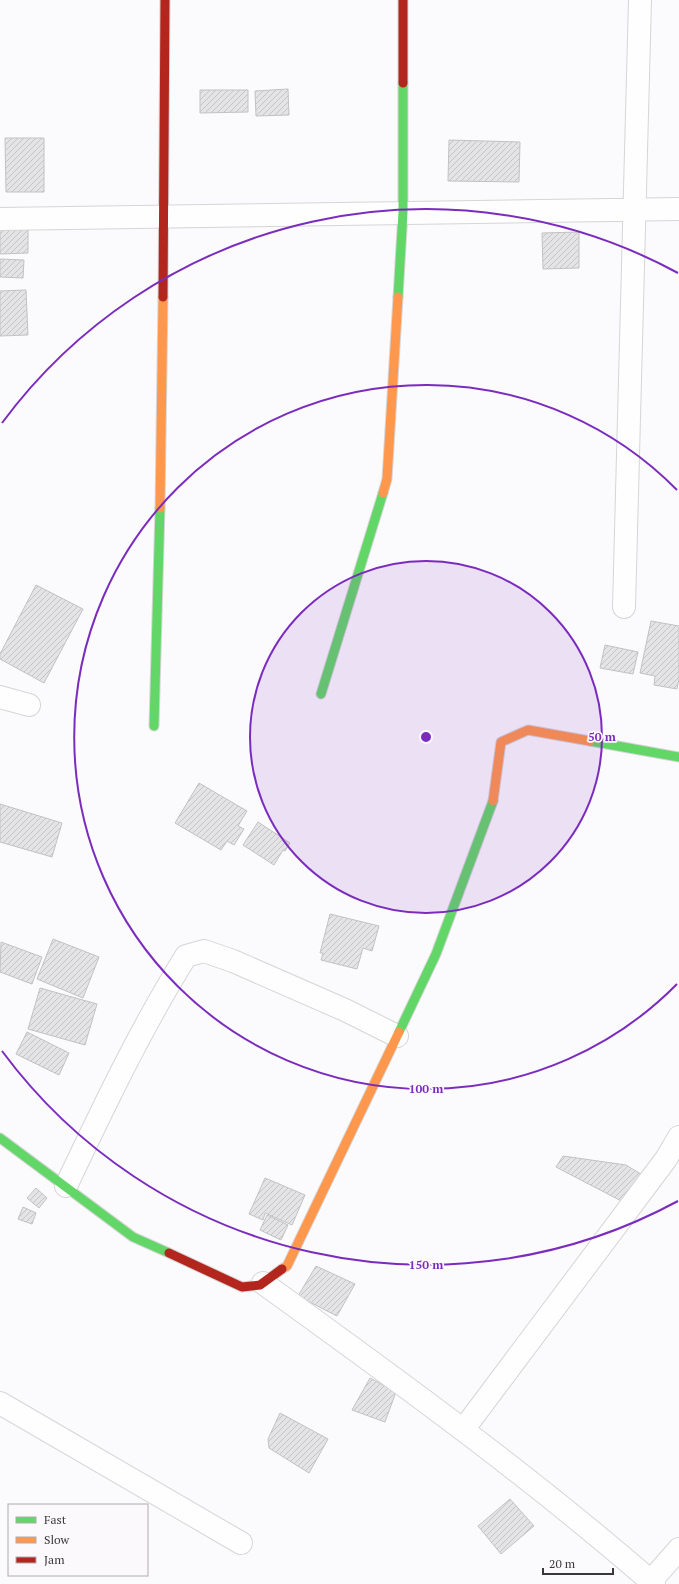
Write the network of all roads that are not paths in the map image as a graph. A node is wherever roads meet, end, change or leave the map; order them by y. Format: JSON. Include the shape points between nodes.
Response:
{"nodes":[{"id":1,"x":165,"y":0,"type":"edge"},
{"id":2,"x":403,"y":0,"type":"edge"},
{"id":3,"x":640,"y":0,"type":"edge"},
{"id":4,"x":636,"y":209,"type":"junction"},
{"id":5,"x":679,"y":209,"type":"edge"},
{"id":6,"x":403,"y":212,"type":"junction"},
{"id":7,"x":165,"y":216,"type":"junction"},
{"id":8,"x":0,"y":219,"type":"edge"},
{"id":9,"x":624,"y":607,"type":"dead end"},
{"id":10,"x":321,"y":694,"type":"dead end"},
{"id":11,"x":0,"y":697,"type":"edge"},
{"id":12,"x":29,"y":704,"type":"dead end"},
{"id":13,"x":154,"y":726,"type":"dead end"},
{"id":14,"x":679,"y":757,"type":"edge"},
{"id":15,"x":397,"y":1036,"type":"junction"},
{"id":16,"x":679,"y":1137,"type":"edge"},
{"id":17,"x":0,"y":1138,"type":"edge"},
{"id":18,"x":66,"y":1186,"type":"junction"},
{"id":19,"x":263,"y":1283,"type":"junction"},
{"id":20,"x":0,"y":1403,"type":"edge"},
{"id":21,"x":463,"y":1430,"type":"junction"},
{"id":22,"x":241,"y":1543,"type":"dead end"},
{"id":23,"x":679,"y":1549,"type":"edge"},
{"id":24,"x":652,"y":1583,"type":"edge"}],
"edges":[{"from":1,"to":7,"type":"street"},
{"from":2,"to":6,"type":"street"},
{"from":3,"to":4,"type":"street"},
{"from":4,"to":5,"type":"street"},
{"from":4,"to":6,"type":"street"},
{"from":4,"to":9,"type":"street"},
{"from":6,"to":7,"type":"street"},
{"from":6,"to":10,"type":"street","via":[[387,479]]},
{"from":7,"to":8,"type":"street"},
{"from":7,"to":13,"type":"street"},
{"from":11,"to":12,"type":"street"},
{"from":14,"to":15,"type":"street","via":[[528,730],[501,742],[494,797],[436,954]]},
{"from":15,"to":18,"type":"street","via":[[345,1010],[233,961],[204,951],[186,956],[115,1084]]},
{"from":15,"to":19,"type":"street","via":[[287,1266]]},
{"from":16,"to":21,"type":"street","via":[[666,1159]]},
{"from":17,"to":18,"type":"street"},
{"from":18,"to":19,"type":"street","via":[[133,1237],[242,1287]]},
{"from":19,"to":21,"type":"street"},
{"from":20,"to":22,"type":"street"},
{"from":21,"to":24,"type":"street"},
{"from":23,"to":24,"type":"street"}]}
